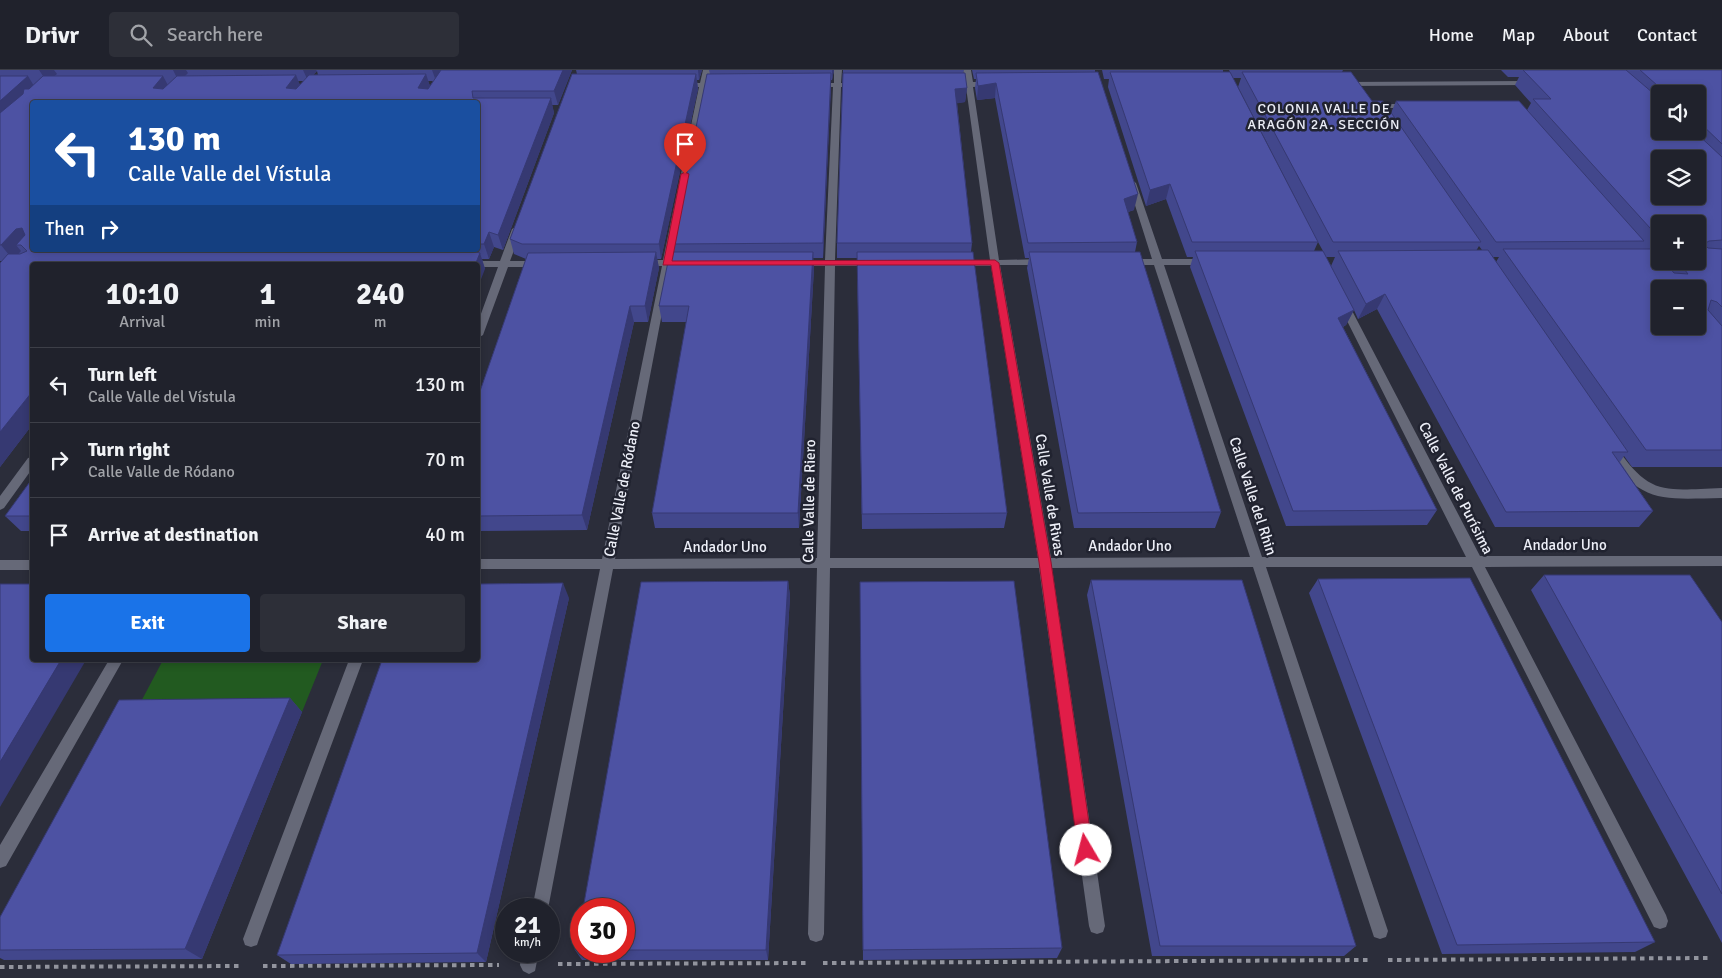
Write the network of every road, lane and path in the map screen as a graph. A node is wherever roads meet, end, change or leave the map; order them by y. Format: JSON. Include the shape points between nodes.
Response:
{"nodes":[{"id":1,"x":707,"y":70,"type":"edge"},
{"id":2,"x":838,"y":70,"type":"edge"},
{"id":3,"x":967,"y":70,"type":"edge"},
{"id":4,"x":1544,"y":82,"type":"edge"},
{"id":5,"x":970,"y":84,"type":"junction"},
{"id":6,"x":998,"y":84,"type":"edge"},
{"id":7,"x":1339,"y":84,"type":"edge"},
{"id":8,"x":675,"y":85,"type":"edge"},
{"id":9,"x":704,"y":85,"type":"junction"},
{"id":10,"x":732,"y":85,"type":"edge"},
{"id":11,"x":809,"y":85,"type":"edge"},
{"id":12,"x":837,"y":85,"type":"junction"},
{"id":13,"x":866,"y":85,"type":"edge"},
{"id":14,"x":941,"y":85,"type":"edge"},
{"id":15,"x":1423,"y":106,"type":"edge"},
{"id":16,"x":1379,"y":110,"type":"edge"},
{"id":17,"x":1131,"y":178,"type":"edge"},
{"id":18,"x":521,"y":218,"type":"edge"},
{"id":19,"x":1052,"y":262,"type":"edge"},
{"id":20,"x":1119,"y":262,"type":"edge"},
{"id":21,"x":1158,"y":262,"type":"junction"},
{"id":22,"x":1215,"y":262,"type":"edge"},
{"id":23,"x":628,"y":263,"type":"edge"},
{"id":24,"x":667,"y":263,"type":"junction"},
{"id":25,"x":695,"y":263,"type":"edge"},
{"id":26,"x":792,"y":263,"type":"edge"},
{"id":27,"x":830,"y":263,"type":"junction"},
{"id":28,"x":888,"y":263,"type":"edge"},
{"id":29,"x":946,"y":263,"type":"edge"},
{"id":30,"x":995,"y":263,"type":"junction"},
{"id":31,"x":480,"y":264,"type":"edge"},
{"id":32,"x":504,"y":264,"type":"junction"},
{"id":33,"x":552,"y":264,"type":"edge"},
{"id":34,"x":1335,"y":288,"type":"edge"},
{"id":35,"x":480,"y":330,"type":"edge"},
{"id":36,"x":1602,"y":436,"type":"edge"},
{"id":37,"x":30,"y":465,"type":"edge"},
{"id":38,"x":1722,"y":494,"type":"edge"},
{"id":39,"x":0,"y":505,"type":"edge"},
{"id":40,"x":1476,"y":561,"type":"junction"},
{"id":41,"x":1722,"y":561,"type":"edge"},
{"id":42,"x":1045,"y":562,"type":"junction"},
{"id":43,"x":1258,"y":562,"type":"junction"},
{"id":44,"x":824,"y":563,"type":"junction"},
{"id":45,"x":480,"y":564,"type":"edge"},
{"id":46,"x":607,"y":564,"type":"junction"},
{"id":47,"x":0,"y":565,"type":"edge"},
{"id":48,"x":30,"y":565,"type":"edge"},
{"id":49,"x":115,"y":662,"type":"edge"},
{"id":50,"x":355,"y":662,"type":"edge"},
{"id":51,"x":0,"y":860,"type":"edge"},
{"id":52,"x":542,"y":898,"type":"edge"},
{"id":53,"x":1660,"y":921,"type":"dead end"},
{"id":54,"x":1096,"y":926,"type":"dead end"},
{"id":55,"x":1380,"y":931,"type":"dead end"},
{"id":56,"x":816,"y":934,"type":"dead end"},
{"id":57,"x":251,"y":939,"type":"dead end"},
{"id":58,"x":560,"y":958,"type":"edge"},
{"id":59,"x":1709,"y":958,"type":"dead end"},
{"id":60,"x":495,"y":959,"type":"edge"},
{"id":61,"x":249,"y":966,"type":"dead end"},
{"id":62,"x":259,"y":966,"type":"dead end"},
{"id":63,"x":0,"y":967,"type":"edge"}],
"edges":[{"from":1,"to":9,"type":"street","name":"Calle Valle de Ródano"},
{"from":2,"to":12,"type":"street","name":"Calle Valle de Riero"},
{"from":3,"to":5,"type":"street","name":"Calle Valle de Rivas"},
{"from":4,"to":7,"type":"street"},
{"from":5,"to":6,"type":"street"},
{"from":5,"to":14,"type":"street"},
{"from":5,"to":30,"type":"street","name":"Calle Valle de Rivas"},
{"from":8,"to":9,"type":"street"},
{"from":9,"to":10,"type":"street"},
{"from":9,"to":24,"type":"street","name":"Calle Valle de Ródano"},
{"from":11,"to":12,"type":"street"},
{"from":12,"to":13,"type":"street"},
{"from":12,"to":27,"type":"street","name":"Calle Valle de Riero"},
{"from":15,"to":16,"type":"street"},
{"from":17,"to":21,"type":"street","name":"Calle Valle del Rhin"},
{"from":18,"to":32,"type":"street"},
{"from":19,"to":30,"type":"street"},
{"from":20,"to":21,"type":"street"},
{"from":21,"to":22,"type":"street"},
{"from":21,"to":43,"type":"street","name":"Calle Valle del Rhin"},
{"from":23,"to":24,"type":"street"},
{"from":24,"to":25,"type":"street"},
{"from":24,"to":46,"type":"street","name":"Calle Valle de Ródano"},
{"from":26,"to":27,"type":"street"},
{"from":27,"to":28,"type":"street"},
{"from":27,"to":44,"type":"street","name":"Calle Valle de Riero"},
{"from":29,"to":30,"type":"street"},
{"from":30,"to":42,"type":"street","name":"Calle Valle de Rivas"},
{"from":31,"to":32,"type":"street"},
{"from":32,"to":33,"type":"street"},
{"from":32,"to":35,"type":"street"},
{"from":34,"to":40,"type":"street","name":"Calle Valle de Purísima"},
{"from":36,"to":38,"type":"street","via":[[1629,475],[1647,489],[1670,494]]},
{"from":37,"to":39,"type":"street"},
{"from":40,"to":41,"type":"street","name":"Andador Uno"},
{"from":40,"to":43,"type":"street","name":"Andador Uno"},
{"from":40,"to":53,"type":"street","name":"Calle Valle de Purísima"},
{"from":42,"to":43,"type":"street","name":"Andador Uno"},
{"from":42,"to":44,"type":"street","name":"Andador Uno"},
{"from":42,"to":54,"type":"street","name":"Calle Valle de Rivas"},
{"from":43,"to":55,"type":"street","name":"Calle Valle del Rhin"},
{"from":44,"to":46,"type":"street","name":"Andador Uno"},
{"from":44,"to":56,"type":"street","name":"Calle Valle de Riero"},
{"from":45,"to":46,"type":"street","name":"Andador Uno"},
{"from":46,"to":52,"type":"street","name":"Calle Valle de Ródano"},
{"from":47,"to":48,"type":"street"},
{"from":49,"to":51,"type":"street"},
{"from":50,"to":57,"type":"street"},
{"from":58,"to":59,"type":"path"},
{"from":60,"to":62,"type":"path"},
{"from":61,"to":63,"type":"path"}]}
